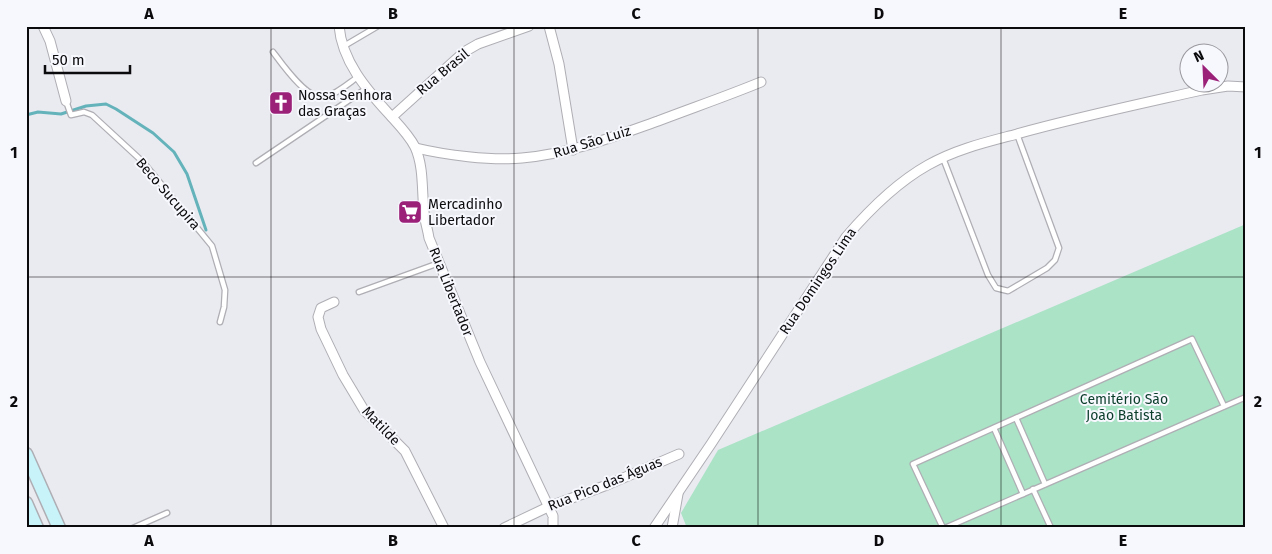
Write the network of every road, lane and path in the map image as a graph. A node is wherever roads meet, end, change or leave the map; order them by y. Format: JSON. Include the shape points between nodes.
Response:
{"nodes":[{"id":1,"x":43,"y":26,"type":"edge"},
{"id":2,"x":339,"y":26,"type":"edge"},
{"id":3,"x":378,"y":26,"type":"edge"},
{"id":4,"x":549,"y":26,"type":"edge"},
{"id":5,"x":527,"y":27,"type":"edge"},
{"id":6,"x":342,"y":47,"type":"junction"},
{"id":7,"x":272,"y":52,"type":"dead end"},
{"id":8,"x":359,"y":76,"type":"junction"},
{"id":9,"x":762,"y":82,"type":"dead end"},
{"id":10,"x":1246,"y":87,"type":"edge"},
{"id":11,"x":367,"y":88,"type":"junction"},
{"id":12,"x":67,"y":104,"type":"joint"},
{"id":13,"x":392,"y":117,"type":"junction"},
{"id":14,"x":1017,"y":134,"type":"junction"},
{"id":15,"x":416,"y":148,"type":"junction"},
{"id":16,"x":573,"y":150,"type":"junction"},
{"id":17,"x":943,"y":157,"type":"junction"},
{"id":18,"x":256,"y":163,"type":"dead end"},
{"id":19,"x":438,"y":263,"type":"junction"},
{"id":20,"x":359,"y":292,"type":"dead end"},
{"id":21,"x":334,"y":302,"type":"dead end"},
{"id":22,"x":220,"y":322,"type":"dead end"},
{"id":23,"x":1246,"y":397,"type":"edge"},
{"id":24,"x":1224,"y":406,"type":"junction"},
{"id":25,"x":1016,"y":418,"type":"junction"},
{"id":26,"x":994,"y":428,"type":"junction"},
{"id":27,"x":26,"y":454,"type":"edge"},
{"id":28,"x":679,"y":454,"type":"dead end"},
{"id":29,"x":1045,"y":484,"type":"junction"},
{"id":30,"x":679,"y":489,"type":"junction"},
{"id":31,"x":1033,"y":489,"type":"junction"},
{"id":32,"x":1023,"y":494,"type":"junction"},
{"id":33,"x":26,"y":503,"type":"edge"},
{"id":34,"x":548,"y":507,"type":"junction"},
{"id":35,"x":167,"y":513,"type":"dead end"},
{"id":36,"x":37,"y":528,"type":"edge"},
{"id":37,"x":59,"y":528,"type":"edge"},
{"id":38,"x":134,"y":528,"type":"edge"},
{"id":39,"x":444,"y":528,"type":"edge"},
{"id":40,"x":504,"y":528,"type":"edge"},
{"id":41,"x":553,"y":528,"type":"edge"},
{"id":42,"x":654,"y":528,"type":"edge"},
{"id":43,"x":672,"y":528,"type":"edge"},
{"id":44,"x":944,"y":528,"type":"edge"},
{"id":45,"x":1051,"y":528,"type":"edge"}],
"edges":[{"from":1,"to":12,"type":"street","via":[[50,40]]},
{"from":2,"to":6,"type":"street","name":"Rua Libertador"},
{"from":3,"to":6,"type":"lane"},
{"from":4,"to":16,"type":"street"},
{"from":5,"to":13,"type":"street","name":"Rua Brasil","via":[[464,52]]},
{"from":6,"to":8,"type":"street","name":"Rua Libertador"},
{"from":7,"to":8,"type":"lane","via":[[292,78],[316,98],[325,98]]},
{"from":8,"to":11,"type":"street","name":"Rua Libertador"},
{"from":9,"to":16,"type":"street","name":"Rua São Luiz"},
{"from":10,"to":14,"type":"street","name":"Rua Domingos Lima","via":[[1202,90]]},
{"from":11,"to":13,"type":"street","name":"Rua Libertador"},
{"from":11,"to":18,"type":"lane"},
{"from":12,"to":22,"type":"lane","name":"Beco Sucupira","via":[[71,115],[84,112],[92,115],[143,162],[212,246],[225,290]]},
{"from":13,"to":15,"type":"street","name":"Rua Libertador"},
{"from":14,"to":17,"type":"street","name":"Rua Domingos Lima"},
{"from":14,"to":17,"type":"lane","via":[[1059,248],[1055,260],[1046,268],[1008,291],[996,288],[988,275]]},
{"from":15,"to":16,"type":"street","name":"Rua São Luiz","via":[[520,159]]},
{"from":15,"to":19,"type":"street","name":"Rua Libertador","via":[[425,219]]},
{"from":17,"to":30,"type":"street","name":"Rua Domingos Lima","via":[[886,195],[846,237]]},
{"from":19,"to":20,"type":"lane"},
{"from":19,"to":34,"type":"street","name":"Rua Libertador"},
{"from":21,"to":39,"type":"street","name":"Matilde","via":[[321,308],[318,317],[343,375],[364,410],[405,451]]},
{"from":23,"to":24,"type":"lane"},
{"from":24,"to":25,"type":"lane","via":[[1192,339]]},
{"from":24,"to":29,"type":"lane"},
{"from":25,"to":26,"type":"lane"},
{"from":25,"to":29,"type":"lane"},
{"from":26,"to":32,"type":"lane"},
{"from":26,"to":44,"type":"lane","via":[[913,464]]},
{"from":27,"to":37,"type":"main road"},
{"from":28,"to":34,"type":"street","name":"Rua Pico das Águas"},
{"from":29,"to":31,"type":"lane"},
{"from":30,"to":42,"type":"street","name":"Rua Domingos Lima"},
{"from":30,"to":43,"type":"street","name":"Rua Domingos Lima"},
{"from":31,"to":32,"type":"lane"},
{"from":31,"to":45,"type":"lane"},
{"from":32,"to":44,"type":"lane"},
{"from":33,"to":36,"type":"main road"},
{"from":34,"to":40,"type":"street","name":"Rua Pico das Águas"},
{"from":34,"to":41,"type":"street","name":"Rua Libertador","via":[[553,516]]},
{"from":35,"to":38,"type":"lane"}]}
